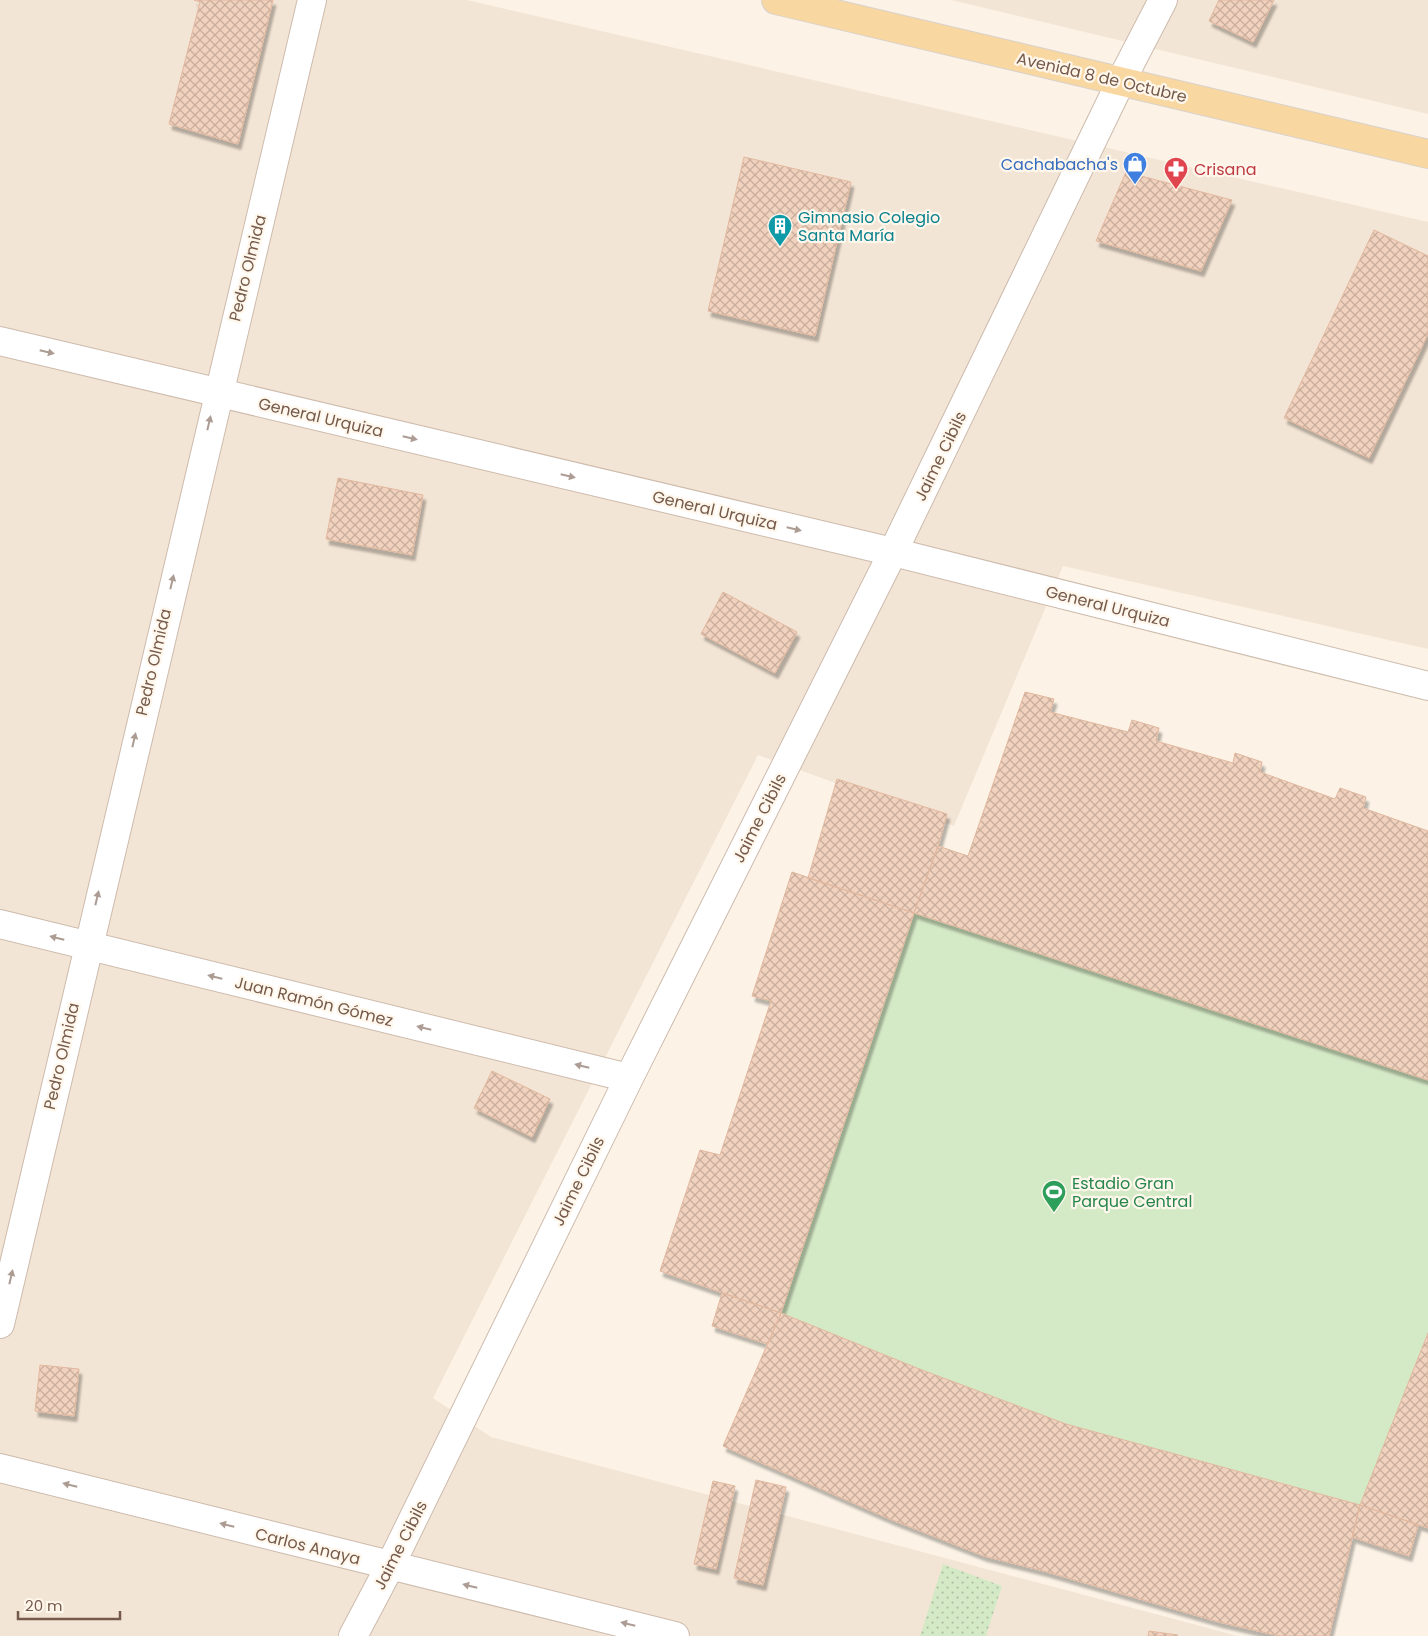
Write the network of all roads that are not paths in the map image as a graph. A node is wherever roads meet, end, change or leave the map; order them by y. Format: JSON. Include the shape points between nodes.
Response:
{"nodes":[{"id":1,"x":312,"y":0,"type":"edge"},
{"id":2,"x":776,"y":0,"type":"edge"},
{"id":3,"x":1163,"y":0,"type":"edge"},
{"id":4,"x":1121,"y":81,"type":"junction"},
{"id":5,"x":1428,"y":154,"type":"edge"},
{"id":6,"x":0,"y":341,"type":"edge"},
{"id":7,"x":217,"y":392,"type":"junction"},
{"id":8,"x":893,"y":552,"type":"junction"},
{"id":9,"x":1428,"y":686,"type":"edge"},
{"id":10,"x":0,"y":924,"type":"edge"},
{"id":11,"x":86,"y":945,"type":"junction"},
{"id":12,"x":629,"y":1078,"type":"junction"},
{"id":13,"x":0,"y":1324,"type":"edge"},
{"id":14,"x":0,"y":1468,"type":"edge"},
{"id":15,"x":390,"y":1566,"type":"junction"},
{"id":16,"x":353,"y":1636,"type":"edge"},
{"id":17,"x":675,"y":1636,"type":"edge"}],
"edges":[{"from":1,"to":7,"type":"street","name":"Pedro Olmida"},
{"from":2,"to":4,"type":"main road","name":"Avenida 8 de Octubre"},
{"from":3,"to":4,"type":"street","name":"Jaime Cibils"},
{"from":4,"to":5,"type":"main road","name":"Avenida 8 de Octubre"},
{"from":4,"to":8,"type":"street","name":"Jaime Cibils"},
{"from":6,"to":7,"type":"street","name":"General Urquiza","one_way":true},
{"from":7,"to":8,"type":"street","name":"General Urquiza","one_way":true},
{"from":11,"to":7,"type":"street","name":"Pedro Olmida","one_way":true},
{"from":8,"to":9,"type":"street","name":"General Urquiza"},
{"from":8,"to":12,"type":"street","name":"Jaime Cibils"},
{"from":11,"to":10,"type":"street","name":"Juan Ramón Gómez","one_way":true},
{"from":12,"to":11,"type":"street","name":"Juan Ramón Gómez","one_way":true},
{"from":13,"to":11,"type":"street","name":"Pedro Olmida","one_way":true},
{"from":12,"to":15,"type":"street","name":"Jaime Cibils"},
{"from":15,"to":14,"type":"street","name":"Carlos Anaya","one_way":true},
{"from":15,"to":16,"type":"street","name":"Jaime Cibils"},
{"from":17,"to":15,"type":"street","name":"Carlos Anaya","one_way":true}]}
